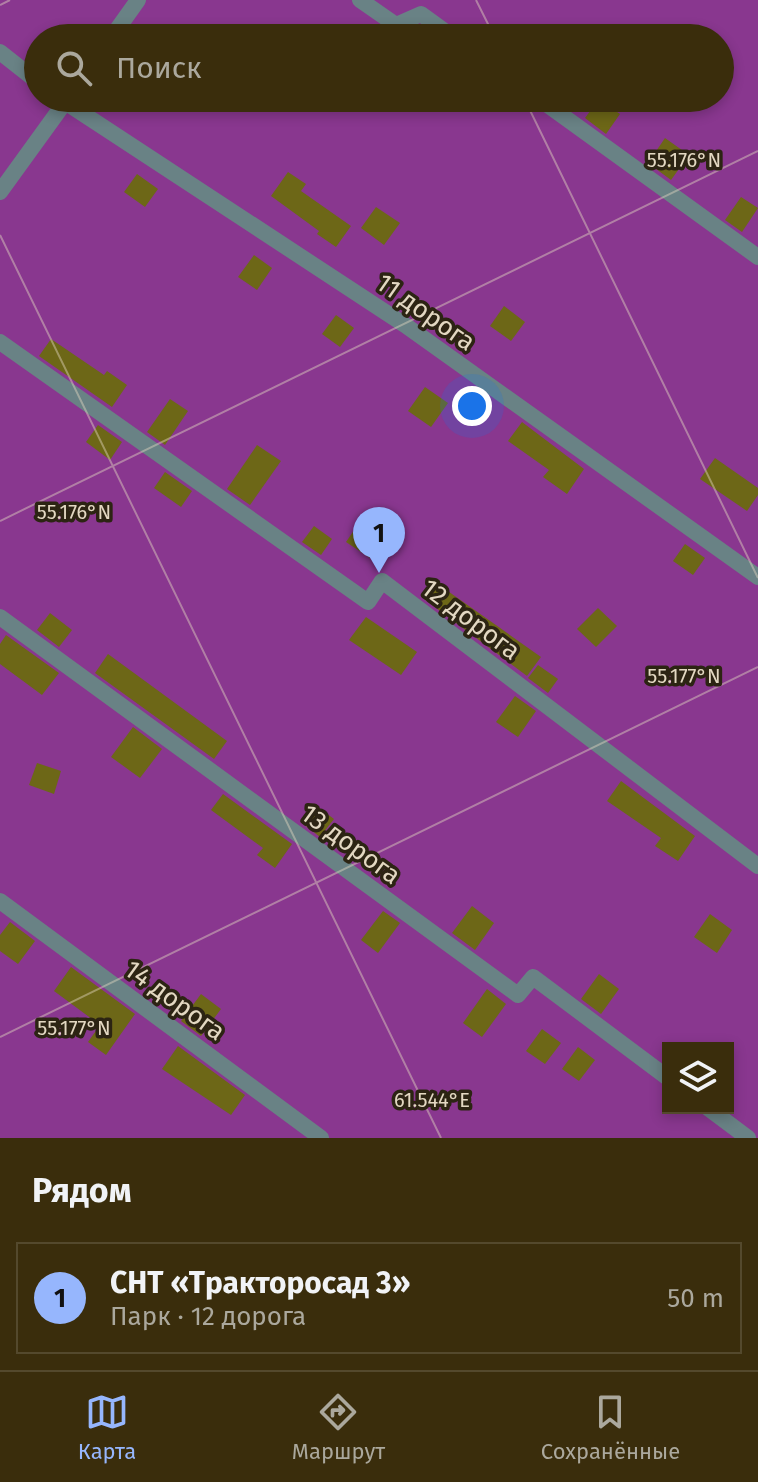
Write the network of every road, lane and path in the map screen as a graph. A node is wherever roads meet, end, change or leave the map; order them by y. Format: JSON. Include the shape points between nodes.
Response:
{"nodes":[{"id":1,"x":138,"y":0,"type":"edge"},
{"id":2,"x":360,"y":0,"type":"edge"},
{"id":3,"x":121,"y":24,"type":"edge"},
{"id":4,"x":395,"y":24,"type":"edge"},
{"id":5,"x":398,"y":24,"type":"edge"},
{"id":6,"x":435,"y":24,"type":"edge"},
{"id":7,"x":0,"y":52,"type":"edge"},
{"id":8,"x":24,"y":71,"type":"edge"},
{"id":9,"x":56,"y":112,"type":"edge"},
{"id":10,"x":82,"y":112,"type":"edge"},
{"id":11,"x":557,"y":112,"type":"edge"},
{"id":12,"x":0,"y":192,"type":"edge"},
{"id":13,"x":758,"y":257,"type":"edge"},
{"id":14,"x":0,"y":342,"type":"edge"},
{"id":15,"x":758,"y":577,"type":"edge"},
{"id":16,"x":0,"y":617,"type":"edge"},
{"id":17,"x":758,"y":866,"type":"edge"},
{"id":18,"x":0,"y":901,"type":"edge"},
{"id":19,"x":662,"y":1074,"type":"edge"},
{"id":20,"x":716,"y":1114,"type":"edge"},
{"id":21,"x":321,"y":1138,"type":"edge"},
{"id":22,"x":748,"y":1138,"type":"edge"}],
"edges":[{"from":1,"to":3,"type":"street"},
{"from":2,"to":4,"type":"street"},
{"from":5,"to":6,"type":"street","via":[[421,14]]},
{"from":7,"to":8,"type":"street"},
{"from":9,"to":12,"type":"street"},
{"from":10,"to":15,"type":"street","name":"11 дорога","via":[[405,325]]},
{"from":11,"to":13,"type":"street"},
{"from":14,"to":17,"type":"street","name":"12 дорога","via":[[368,602],[382,581]]},
{"from":16,"to":19,"type":"street","name":"13 дорога","via":[[518,995],[533,977]]},
{"from":18,"to":21,"type":"street","name":"14 дорога"},
{"from":20,"to":22,"type":"street"}]}
